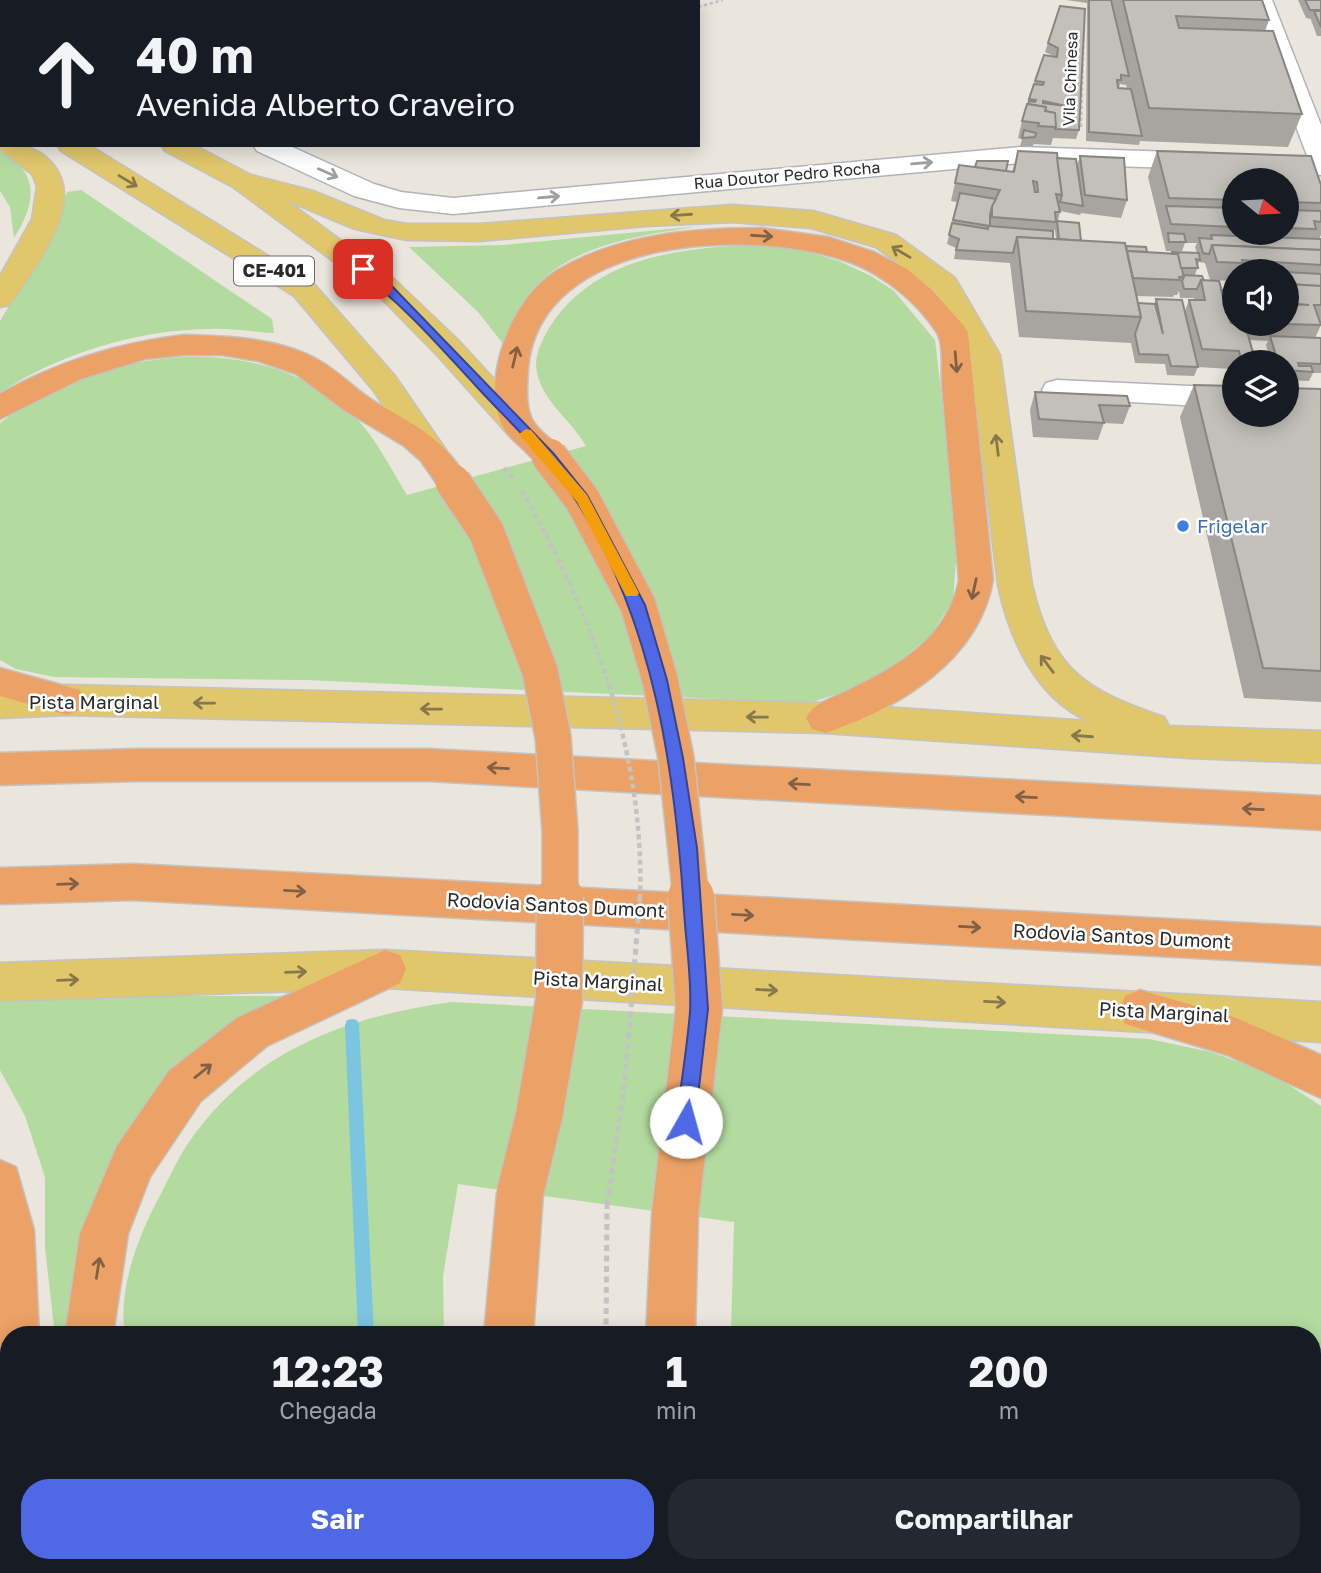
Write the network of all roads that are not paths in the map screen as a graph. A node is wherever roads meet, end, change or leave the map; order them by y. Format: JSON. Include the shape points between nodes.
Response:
{"nodes":[{"id":1,"x":1260,"y":0,"type":"edge"},
{"id":2,"x":14,"y":147,"type":"edge"},
{"id":3,"x":73,"y":147,"type":"edge"},
{"id":4,"x":178,"y":147,"type":"edge"},
{"id":5,"x":269,"y":147,"type":"edge"},
{"id":6,"x":1321,"y":159,"type":"edge"},
{"id":7,"x":1321,"y":167,"type":"edge"},
{"id":8,"x":242,"y":181,"type":"junction"},
{"id":9,"x":0,"y":298,"type":"edge"},
{"id":10,"x":1057,"y":390,"type":"edge"},
{"id":11,"x":1222,"y":397,"type":"edge"},
{"id":12,"x":0,"y":408,"type":"edge"},
{"id":13,"x":517,"y":424,"type":"junction"},
{"id":14,"x":430,"y":450,"type":"junction"},
{"id":15,"x":0,"y":682,"type":"edge"},
{"id":16,"x":68,"y":700,"type":"junction"},
{"id":17,"x":0,"y":704,"type":"edge"},
{"id":18,"x":825,"y":718,"type":"junction"},
{"id":19,"x":1189,"y":743,"type":"junction"},
{"id":20,"x":1321,"y":747,"type":"edge"},
{"id":21,"x":0,"y":769,"type":"edge"},
{"id":22,"x":1321,"y":813,"type":"edge"},
{"id":23,"x":0,"y":886,"type":"edge"},
{"id":24,"x":1321,"y":946,"type":"edge"},
{"id":25,"x":385,"y":970,"type":"junction"},
{"id":26,"x":0,"y":982,"type":"edge"},
{"id":27,"x":1140,"y":1010,"type":"junction"},
{"id":28,"x":1321,"y":1022,"type":"edge"},
{"id":29,"x":1321,"y":1077,"type":"edge"},
{"id":30,"x":0,"y":1183,"type":"edge"},
{"id":31,"x":14,"y":1326,"type":"edge"},
{"id":32,"x":90,"y":1326,"type":"edge"},
{"id":33,"x":509,"y":1326,"type":"edge"},
{"id":34,"x":670,"y":1326,"type":"edge"}],
"edges":[{"from":1,"to":6,"type":"street"},
{"from":2,"to":9,"type":"main road","via":[[44,171],[52,189],[50,211]]},
{"from":3,"to":14,"type":"main road","number":"CE-401","one_way":true,"via":[[304,290],[384,383]]},
{"from":4,"to":8,"type":"main road","number":"CE-401"},
{"from":5,"to":7,"type":"street","name":"Rua Doutor Pedro Rocha","one_way":true,"via":[[364,190],[399,200],[453,206],[974,158],[1080,156]]},
{"from":8,"to":13,"type":"main road","number":"CE-401","via":[[385,285]]},
{"from":19,"to":8,"type":"main road","one_way":true,"via":[[1089,705],[1041,656],[1020,611],[985,355],[974,322],[939,278],[889,245],[822,220],[736,212],[459,234],[406,232],[367,226],[304,197]]},
{"from":10,"to":11,"type":"street"},
{"from":12,"to":14,"type":"highway","via":[[70,370],[134,352],[208,343],[259,349],[302,364]]},
{"from":13,"to":18,"type":"highway","one_way":true,"via":[[510,390],[514,356],[529,317],[565,278],[617,254],[690,237],[727,234],[796,239],[863,258],[897,275],[922,297],[953,333],[976,580],[968,612],[948,642],[897,683]]},
{"from":13,"to":34,"type":"highway","number":"CE-401","bridge":true,"via":[[582,499],[638,605],[676,758],[688,848],[699,1009],[676,1214]]},
{"from":14,"to":33,"type":"highway","number":"CE-401","bridge":true,"via":[[486,531],[540,671],[553,737],[560,831],[559,1000],[520,1193]]},
{"from":15,"to":16,"type":"highway"},
{"from":16,"to":17,"type":"main road","name":"Pista Marginal"},
{"from":18,"to":16,"type":"main road","name":"Pista Marginal","one_way":true},
{"from":19,"to":18,"type":"main road","name":"Pista Marginal","one_way":true},
{"from":19,"to":20,"type":"main road","name":"Pista Marginal"},
{"from":22,"to":21,"type":"highway","one_way":true,"via":[[429,765]]},
{"from":23,"to":24,"type":"highway","name":"Rodovia Santos Dumont","one_way":true,"via":[[133,882]]},
{"from":26,"to":25,"type":"main road","name":"Pista Marginal","one_way":true},
{"from":25,"to":27,"type":"main road","name":"Pista Marginal","one_way":true},
{"from":32,"to":25,"type":"highway","one_way":true,"via":[[104,1234],[133,1162],[185,1086],[252,1031]]},
{"from":27,"to":28,"type":"main road","name":"Pista Marginal"},
{"from":27,"to":29,"type":"highway","via":[[1234,1037]]},
{"from":30,"to":31,"type":"highway","via":[[10,1230]]}]}
